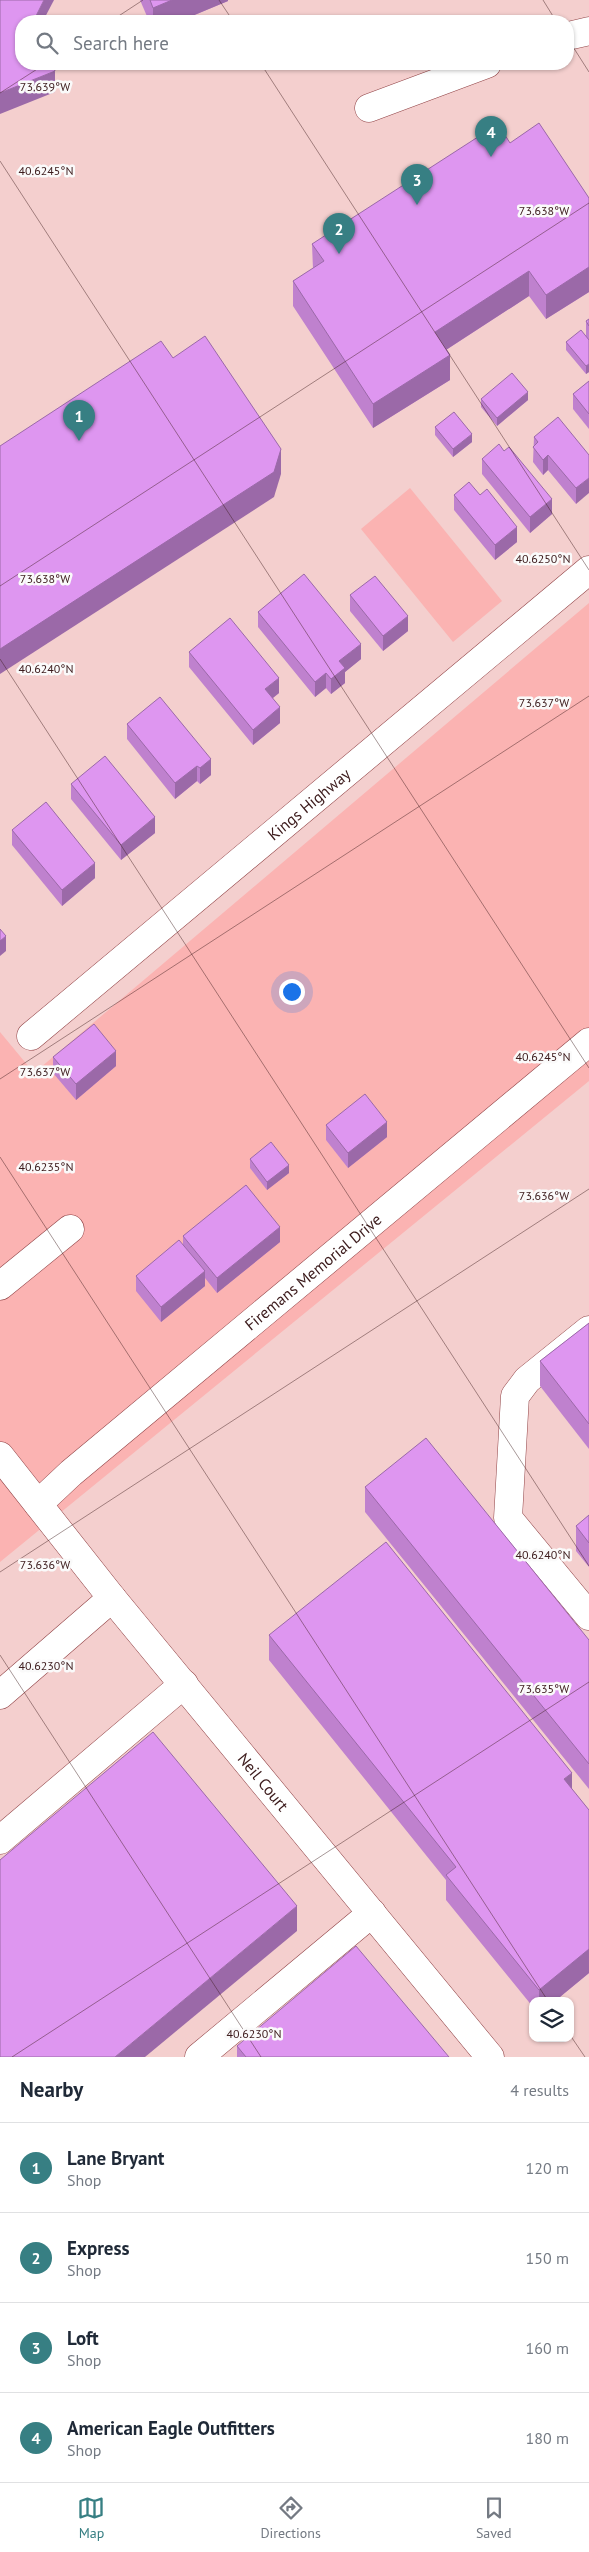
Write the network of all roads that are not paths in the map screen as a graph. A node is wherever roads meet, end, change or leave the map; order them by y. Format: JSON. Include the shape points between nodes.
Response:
{"nodes":[{"id":1,"x":589,"y":31,"type":"edge"},
{"id":2,"x":574,"y":35,"type":"edge"},
{"id":3,"x":471,"y":70,"type":"edge"},
{"id":4,"x":369,"y":108,"type":"dead end"},
{"id":5,"x":589,"y":570,"type":"edge"},
{"id":6,"x":30,"y":1036,"type":"dead end"},
{"id":7,"x":589,"y":1042,"type":"edge"},
{"id":8,"x":70,"y":1228,"type":"dead end"},
{"id":9,"x":0,"y":1286,"type":"edge"},
{"id":10,"x":589,"y":1330,"type":"edge"},
{"id":11,"x":0,"y":1456,"type":"edge"},
{"id":12,"x":38,"y":1504,"type":"junction"},
{"id":13,"x":112,"y":1598,"type":"junction"},
{"id":14,"x":589,"y":1616,"type":"edge"},
{"id":15,"x":184,"y":1684,"type":"junction"},
{"id":16,"x":0,"y":1694,"type":"edge"},
{"id":17,"x":0,"y":1840,"type":"edge"},
{"id":18,"x":372,"y":1913,"type":"junction"},
{"id":19,"x":199,"y":2057,"type":"edge"},
{"id":20,"x":490,"y":2057,"type":"edge"}],
"edges":[{"from":1,"to":2,"type":"street"},
{"from":3,"to":4,"type":"street"},
{"from":5,"to":6,"type":"street","name":"Kings Highway"},
{"from":7,"to":12,"type":"street","name":"Firemans Memorial Drive","via":[[71,1472]]},
{"from":8,"to":9,"type":"street"},
{"from":10,"to":14,"type":"street","via":[[527,1380],[515,1396],[508,1518]]},
{"from":11,"to":12,"type":"street","name":"Neil Court"},
{"from":12,"to":13,"type":"street","name":"Neil Court"},
{"from":13,"to":15,"type":"street","name":"Neil Court"},
{"from":13,"to":16,"type":"street"},
{"from":15,"to":17,"type":"street"},
{"from":15,"to":18,"type":"street","name":"Neil Court"},
{"from":18,"to":19,"type":"street"},
{"from":18,"to":20,"type":"street","name":"Neil Court"}]}
